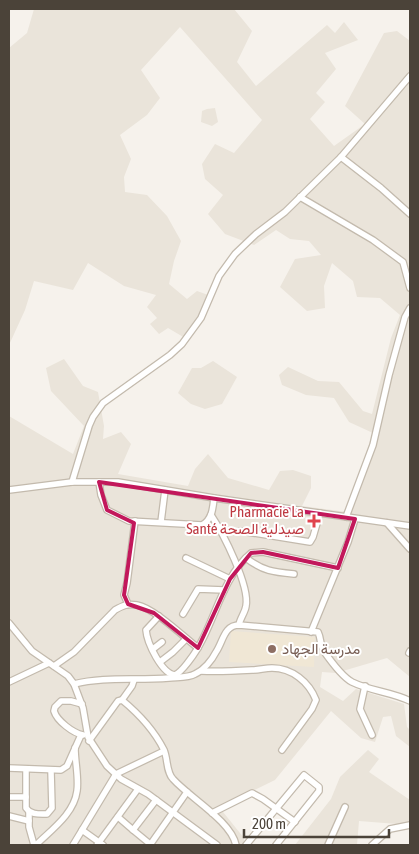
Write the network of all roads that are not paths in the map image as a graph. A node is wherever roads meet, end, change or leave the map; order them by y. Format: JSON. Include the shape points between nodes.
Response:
{"nodes":[{"id":1,"x":410,"y":76,"type":"edge"},
{"id":2,"x":341,"y":157,"type":"junction"},
{"id":3,"x":300,"y":197,"type":"junction"},
{"id":4,"x":410,"y":214,"type":"edge"},
{"id":5,"x":407,"y":264,"type":"edge"},
{"id":6,"x":410,"y":288,"type":"edge"},
{"id":7,"x":410,"y":308,"type":"edge"},
{"id":8,"x":72,"y":482,"type":"junction"},
{"id":9,"x":99,"y":482,"type":"junction"},
{"id":10,"x":9,"y":490,"type":"edge"},
{"id":11,"x":165,"y":490,"type":"junction"},
{"id":12,"x":214,"y":498,"type":"junction"},
{"id":13,"x":320,"y":513,"type":"junction"},
{"id":14,"x":211,"y":515,"type":"junction"},
{"id":15,"x":346,"y":517,"type":"junction"},
{"id":16,"x":355,"y":519,"type":"junction"},
{"id":17,"x":135,"y":521,"type":"junction"},
{"id":18,"x":161,"y":522,"type":"junction"},
{"id":19,"x":387,"y":523,"type":"junction"},
{"id":20,"x":410,"y":526,"type":"edge"},
{"id":21,"x":241,"y":532,"type":"dead end"},
{"id":22,"x":410,"y":549,"type":"edge"},
{"id":23,"x":186,"y":558,"type":"dead end"},
{"id":24,"x":246,"y":558,"type":"junction"},
{"id":25,"x":238,"y":568,"type":"junction"},
{"id":26,"x":338,"y":568,"type":"junction"},
{"id":27,"x":294,"y":574,"type":"dead end"},
{"id":28,"x":230,"y":579,"type":"junction"},
{"id":29,"x":224,"y":590,"type":"junction"},
{"id":30,"x":128,"y":604,"type":"junction"},
{"id":31,"x":183,"y":614,"type":"dead end"},
{"id":32,"x":158,"y":616,"type":"junction"},
{"id":33,"x":9,"y":623,"type":"edge"},
{"id":34,"x":239,"y":625,"type":"junction"},
{"id":35,"x":311,"y":632,"type":"junction"},
{"id":36,"x":186,"y":639,"type":"junction"},
{"id":37,"x":162,"y":642,"type":"dead end"},
{"id":38,"x":198,"y":648,"type":"junction"},
{"id":39,"x":153,"y":649,"type":"junction"},
{"id":40,"x":160,"y":662,"type":"junction"},
{"id":41,"x":51,"y":665,"type":"junction"},
{"id":42,"x":201,"y":671,"type":"junction"},
{"id":43,"x":134,"y":680,"type":"junction"},
{"id":44,"x":9,"y":682,"type":"edge"},
{"id":45,"x":74,"y":684,"type":"junction"},
{"id":46,"x":365,"y":686,"type":"junction"},
{"id":47,"x":122,"y":700,"type":"junction"},
{"id":48,"x":410,"y":701,"type":"edge"},
{"id":49,"x":82,"y":704,"type":"junction"},
{"id":50,"x":84,"y":734,"type":"junction"},
{"id":51,"x":372,"y":735,"type":"dead end"},
{"id":52,"x":89,"y":741,"type":"junction"},
{"id":53,"x":74,"y":748,"type":"junction"},
{"id":54,"x":282,"y":750,"type":"dead end"},
{"id":55,"x":164,"y":751,"type":"junction"},
{"id":56,"x":9,"y":768,"type":"edge"},
{"id":57,"x":26,"y":769,"type":"junction"},
{"id":58,"x":51,"y":770,"type":"junction"},
{"id":59,"x":116,"y":774,"type":"junction"},
{"id":60,"x":138,"y":789,"type":"junction"},
{"id":61,"x":187,"y":792,"type":"junction"},
{"id":62,"x":9,"y":797,"type":"edge"},
{"id":63,"x":26,"y":797,"type":"junction"},
{"id":64,"x":156,"y":800,"type":"junction"},
{"id":65,"x":345,"y":807,"type":"dead end"},
{"id":66,"x":276,"y":809,"type":"junction"},
{"id":67,"x":29,"y":812,"type":"junction"},
{"id":68,"x":174,"y":813,"type":"junction"},
{"id":69,"x":212,"y":813,"type":"junction"},
{"id":70,"x":9,"y":816,"type":"edge"},
{"id":71,"x":118,"y":817,"type":"junction"},
{"id":72,"x":29,"y":821,"type":"junction"},
{"id":73,"x":295,"y":822,"type":"junction"},
{"id":74,"x":410,"y":825,"type":"edge"},
{"id":75,"x":82,"y":830,"type":"junction"},
{"id":76,"x":133,"y":830,"type":"junction"},
{"id":77,"x":100,"y":844,"type":"edge"},
{"id":78,"x":35,"y":845,"type":"edge"},
{"id":79,"x":73,"y":845,"type":"edge"},
{"id":80,"x":150,"y":845,"type":"edge"},
{"id":81,"x":217,"y":845,"type":"edge"},
{"id":82,"x":236,"y":845,"type":"edge"},
{"id":83,"x":246,"y":845,"type":"edge"},
{"id":84,"x":276,"y":845,"type":"edge"},
{"id":85,"x":328,"y":845,"type":"edge"},
{"id":86,"x":372,"y":845,"type":"edge"}],
"edges":[{"from":1,"to":2,"type":"street"},
{"from":2,"to":3,"type":"street"},
{"from":2,"to":4,"type":"street"},
{"from":3,"to":5,"type":"street"},
{"from":3,"to":8,"type":"street","via":[[229,262],[201,318],[182,344],[98,409],[89,426]]},
{"from":5,"to":6,"type":"street"},
{"from":7,"to":15,"type":"street","via":[[389,375],[373,446]]},
{"from":8,"to":9,"type":"street"},
{"from":8,"to":10,"type":"street"},
{"from":9,"to":11,"type":"street"},
{"from":9,"to":17,"type":"street","via":[[100,495],[107,510]]},
{"from":11,"to":12,"type":"street"},
{"from":11,"to":18,"type":"street"},
{"from":12,"to":13,"type":"street"},
{"from":12,"to":14,"type":"street"},
{"from":13,"to":15,"type":"street"},
{"from":13,"to":21,"type":"street","via":[[310,542]]},
{"from":14,"to":18,"type":"street","via":[[202,526]]},
{"from":14,"to":25,"type":"street"},
{"from":15,"to":16,"type":"street"},
{"from":16,"to":19,"type":"street"},
{"from":16,"to":26,"type":"street"},
{"from":17,"to":18,"type":"street"},
{"from":17,"to":30,"type":"street","via":[[124,595]]},
{"from":19,"to":20,"type":"street"},
{"from":19,"to":22,"type":"street"},
{"from":23,"to":28,"type":"street"},
{"from":24,"to":25,"type":"street"},
{"from":24,"to":26,"type":"street","via":[[251,553],[263,552]]},
{"from":24,"to":27,"type":"street","via":[[267,571]]},
{"from":25,"to":28,"type":"street"},
{"from":25,"to":34,"type":"street","via":[[246,596],[246,607]]},
{"from":26,"to":35,"type":"street"},
{"from":28,"to":29,"type":"street"},
{"from":29,"to":31,"type":"street","via":[[198,589]]},
{"from":29,"to":38,"type":"street"},
{"from":30,"to":32,"type":"street","via":[[138,605]]},
{"from":30,"to":41,"type":"street","via":[[115,610],[74,652]]},
{"from":32,"to":36,"type":"street"},
{"from":32,"to":39,"type":"street","via":[[146,630]]},
{"from":33,"to":41,"type":"street","via":[[27,646]]},
{"from":34,"to":35,"type":"street"},
{"from":34,"to":42,"type":"street","via":[[227,629],[217,652]]},
{"from":35,"to":46,"type":"street","via":[[319,634],[322,648],[340,672],[350,681]]},
{"from":36,"to":38,"type":"street"},
{"from":36,"to":40,"type":"street"},
{"from":37,"to":39,"type":"street"},
{"from":38,"to":40,"type":"street","via":[[175,675],[167,672]]},
{"from":39,"to":40,"type":"street"},
{"from":41,"to":44,"type":"street"},
{"from":41,"to":45,"type":"street"},
{"from":42,"to":43,"type":"street","via":[[191,676]]},
{"from":42,"to":54,"type":"street","via":[[271,668],[300,678],[312,688],[316,700],[312,709]]},
{"from":43,"to":45,"type":"street","via":[[99,679]]},
{"from":43,"to":47,"type":"street"},
{"from":45,"to":49,"type":"street"},
{"from":46,"to":48,"type":"street"},
{"from":46,"to":51,"type":"street","via":[[360,709]]},
{"from":47,"to":52,"type":"street"},
{"from":47,"to":55,"type":"street","via":[[143,719]]},
{"from":49,"to":50,"type":"street"},
{"from":49,"to":50,"type":"street","via":[[61,701],[54,711],[59,719]]},
{"from":50,"to":52,"type":"street"},
{"from":50,"to":53,"type":"street"},
{"from":52,"to":59,"type":"street"},
{"from":53,"to":58,"type":"street","via":[[64,769]]},
{"from":53,"to":78,"type":"street","via":[[77,782],[74,801],[53,831]]},
{"from":55,"to":59,"type":"street"},
{"from":55,"to":61,"type":"street","via":[[170,775]]},
{"from":56,"to":57,"type":"street"},
{"from":57,"to":58,"type":"street"},
{"from":57,"to":63,"type":"street"},
{"from":58,"to":67,"type":"street","via":[[51,810],[47,814]]},
{"from":59,"to":60,"type":"street"},
{"from":59,"to":75,"type":"street"},
{"from":60,"to":64,"type":"street"},
{"from":60,"to":71,"type":"street"},
{"from":61,"to":68,"type":"street"},
{"from":61,"to":69,"type":"street"},
{"from":62,"to":63,"type":"street"},
{"from":63,"to":67,"type":"street"},
{"from":64,"to":68,"type":"street"},
{"from":64,"to":76,"type":"street"},
{"from":65,"to":85,"type":"street"},
{"from":66,"to":69,"type":"street","via":[[252,793]]},
{"from":66,"to":73,"type":"street"},
{"from":66,"to":73,"type":"street","via":[[302,777],[307,776],[320,789]]},
{"from":66,"to":83,"type":"street"},
{"from":67,"to":72,"type":"street"},
{"from":68,"to":80,"type":"street"},
{"from":68,"to":81,"type":"street"},
{"from":69,"to":82,"type":"street","via":[[228,829]]},
{"from":70,"to":72,"type":"street"},
{"from":71,"to":76,"type":"street"},
{"from":71,"to":77,"type":"street"},
{"from":72,"to":78,"type":"street","via":[[30,836]]},
{"from":73,"to":84,"type":"street"},
{"from":74,"to":86,"type":"street","via":[[390,829]]},
{"from":75,"to":77,"type":"street"},
{"from":75,"to":79,"type":"street"},
{"from":76,"to":80,"type":"street"}]}
